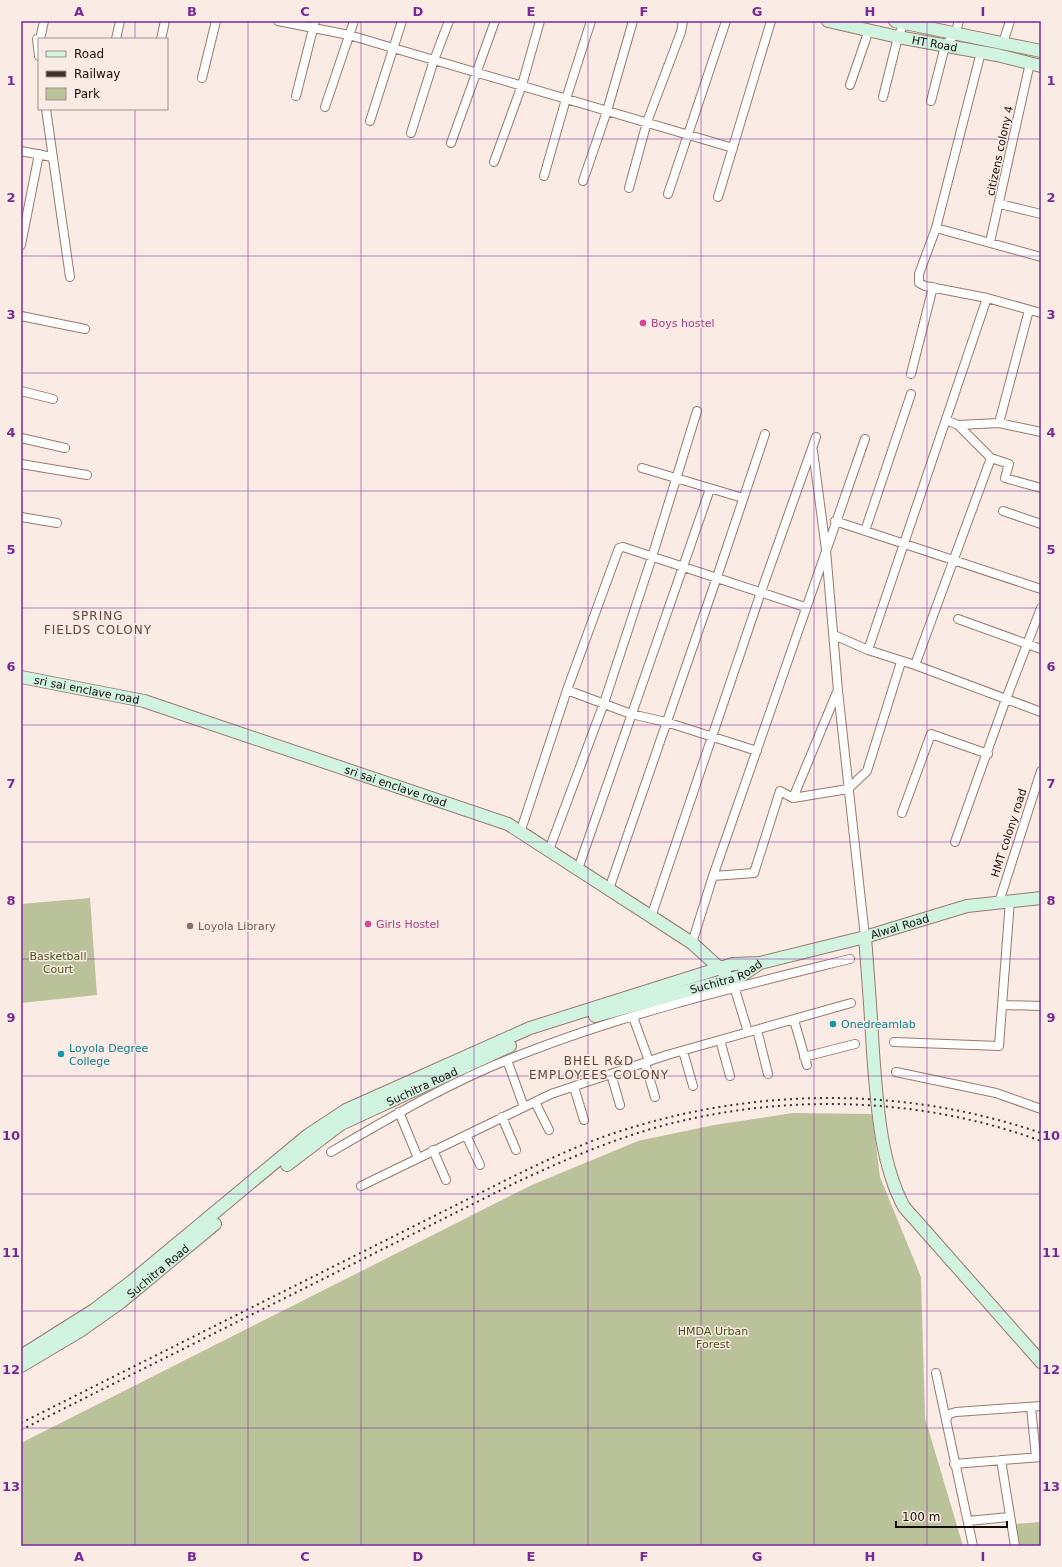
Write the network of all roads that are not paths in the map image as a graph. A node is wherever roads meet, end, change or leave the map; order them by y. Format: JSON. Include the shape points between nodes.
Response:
{"nodes":[{"id":1,"x":44,"y":21,"type":"edge"},
{"id":2,"x":120,"y":21,"type":"edge"},
{"id":3,"x":165,"y":21,"type":"edge"},
{"id":4,"x":216,"y":21,"type":"edge"},
{"id":5,"x":278,"y":21,"type":"edge"},
{"id":6,"x":354,"y":21,"type":"edge"},
{"id":7,"x":402,"y":21,"type":"edge"},
{"id":8,"x":449,"y":21,"type":"edge"},
{"id":9,"x":495,"y":21,"type":"edge"},
{"id":10,"x":540,"y":21,"type":"edge"},
{"id":11,"x":591,"y":21,"type":"edge"},
{"id":12,"x":633,"y":21,"type":"edge"},
{"id":13,"x":683,"y":21,"type":"edge"},
{"id":14,"x":726,"y":21,"type":"edge"},
{"id":15,"x":771,"y":21,"type":"edge"},
{"id":16,"x":828,"y":21,"type":"edge"},
{"id":17,"x":959,"y":21,"type":"edge"},
{"id":18,"x":1010,"y":21,"type":"edge"},
{"id":19,"x":897,"y":22,"type":"edge"},
{"id":20,"x":314,"y":24,"type":"edge"},
{"id":21,"x":869,"y":30,"type":"junction"},
{"id":22,"x":955,"y":34,"type":"junction"},
{"id":23,"x":349,"y":35,"type":"junction"},
{"id":24,"x":893,"y":35,"type":"junction"},
{"id":25,"x":39,"y":38,"type":"edge"},
{"id":26,"x":116,"y":38,"type":"edge"},
{"id":27,"x":161,"y":38,"type":"edge"},
{"id":28,"x":1003,"y":43,"type":"junction"},
{"id":29,"x":945,"y":46,"type":"junction"},
{"id":30,"x":392,"y":48,"type":"junction"},
{"id":31,"x":981,"y":52,"type":"junction"},
{"id":32,"x":1041,"y":52,"type":"edge"},
{"id":33,"x":434,"y":60,"type":"junction"},
{"id":34,"x":1035,"y":64,"type":"edge"},
{"id":35,"x":477,"y":73,"type":"junction"},
{"id":36,"x":202,"y":78,"type":"dead end"},
{"id":37,"x":522,"y":85,"type":"junction"},
{"id":38,"x":850,"y":85,"type":"dead end"},
{"id":39,"x":296,"y":96,"type":"dead end"},
{"id":40,"x":883,"y":97,"type":"dead end"},
{"id":41,"x":566,"y":99,"type":"junction"},
{"id":42,"x":931,"y":101,"type":"dead end"},
{"id":43,"x":325,"y":107,"type":"dead end"},
{"id":44,"x":46,"y":110,"type":"edge"},
{"id":45,"x":607,"y":111,"type":"junction"},
{"id":46,"x":370,"y":122,"type":"dead end"},
{"id":47,"x":647,"y":122,"type":"junction"},
{"id":48,"x":411,"y":133,"type":"dead end"},
{"id":49,"x":687,"y":134,"type":"junction"},
{"id":50,"x":451,"y":144,"type":"dead end"},
{"id":51,"x":733,"y":148,"type":"junction"},
{"id":52,"x":21,"y":151,"type":"edge"},
{"id":53,"x":38,"y":154,"type":"junction"},
{"id":54,"x":52,"y":157,"type":"junction"},
{"id":55,"x":494,"y":162,"type":"dead end"},
{"id":56,"x":544,"y":176,"type":"dead end"},
{"id":57,"x":583,"y":181,"type":"dead end"},
{"id":58,"x":629,"y":188,"type":"dead end"},
{"id":59,"x":668,"y":194,"type":"dead end"},
{"id":60,"x":718,"y":197,"type":"dead end"},
{"id":61,"x":1000,"y":204,"type":"junction"},
{"id":62,"x":1041,"y":214,"type":"edge"},
{"id":63,"x":936,"y":228,"type":"junction"},
{"id":64,"x":990,"y":242,"type":"junction"},
{"id":65,"x":21,"y":245,"type":"edge"},
{"id":66,"x":1041,"y":257,"type":"edge"},
{"id":67,"x":70,"y":278,"type":"dead end"},
{"id":68,"x":933,"y":287,"type":"junction"},
{"id":69,"x":987,"y":298,"type":"junction"},
{"id":70,"x":1029,"y":310,"type":"junction"},
{"id":71,"x":1041,"y":313,"type":"edge"},
{"id":72,"x":21,"y":316,"type":"edge"},
{"id":73,"x":85,"y":328,"type":"dead end"},
{"id":74,"x":911,"y":374,"type":"dead end"},
{"id":75,"x":21,"y":391,"type":"edge"},
{"id":76,"x":911,"y":394,"type":"dead end"},
{"id":77,"x":53,"y":399,"type":"dead end"},
{"id":78,"x":697,"y":411,"type":"dead end"},
{"id":79,"x":946,"y":420,"type":"junction"},
{"id":80,"x":999,"y":423,"type":"junction"},
{"id":81,"x":958,"y":425,"type":"junction"},
{"id":82,"x":1041,"y":432,"type":"edge"},
{"id":83,"x":765,"y":434,"type":"dead end"},
{"id":84,"x":816,"y":437,"type":"dead end"},
{"id":85,"x":21,"y":438,"type":"edge"},
{"id":86,"x":865,"y":439,"type":"dead end"},
{"id":87,"x":65,"y":448,"type":"dead end"},
{"id":88,"x":813,"y":451,"type":"junction"},
{"id":89,"x":991,"y":458,"type":"junction"},
{"id":90,"x":21,"y":464,"type":"edge"},
{"id":91,"x":642,"y":468,"type":"dead end"},
{"id":92,"x":87,"y":475,"type":"dead end"},
{"id":93,"x":677,"y":479,"type":"junction"},
{"id":94,"x":710,"y":488,"type":"junction"},
{"id":95,"x":1041,"y":488,"type":"edge"},
{"id":96,"x":743,"y":498,"type":"junction"},
{"id":97,"x":1003,"y":511,"type":"dead end"},
{"id":98,"x":21,"y":517,"type":"edge"},
{"id":99,"x":835,"y":521,"type":"junction"},
{"id":100,"x":57,"y":524,"type":"dead end"},
{"id":101,"x":1041,"y":524,"type":"edge"},
{"id":102,"x":865,"y":531,"type":"junction"},
{"id":103,"x":904,"y":544,"type":"junction"},
{"id":104,"x":826,"y":550,"type":"junction"},
{"id":105,"x":652,"y":557,"type":"junction"},
{"id":106,"x":953,"y":560,"type":"junction"},
{"id":107,"x":683,"y":568,"type":"junction"},
{"id":108,"x":717,"y":577,"type":"junction"},
{"id":109,"x":1041,"y":589,"type":"edge"},
{"id":110,"x":761,"y":592,"type":"junction"},
{"id":111,"x":806,"y":607,"type":"junction"},
{"id":112,"x":1041,"y":608,"type":"edge"},
{"id":113,"x":958,"y":620,"type":"dead end"},
{"id":114,"x":834,"y":635,"type":"junction"},
{"id":115,"x":1028,"y":644,"type":"junction"},
{"id":116,"x":1041,"y":649,"type":"edge"},
{"id":117,"x":868,"y":650,"type":"junction"},
{"id":118,"x":901,"y":662,"type":"junction"},
{"id":119,"x":915,"y":665,"type":"junction"},
{"id":120,"x":21,"y":676,"type":"edge"},
{"id":121,"x":567,"y":690,"type":"junction"},
{"id":122,"x":838,"y":691,"type":"junction"},
{"id":123,"x":1006,"y":699,"type":"junction"},
{"id":124,"x":604,"y":703,"type":"junction"},
{"id":125,"x":1041,"y":712,"type":"edge"},
{"id":126,"x":632,"y":714,"type":"junction"},
{"id":127,"x":666,"y":722,"type":"junction"},
{"id":128,"x":712,"y":738,"type":"junction"},
{"id":129,"x":758,"y":751,"type":"junction"},
{"id":130,"x":988,"y":754,"type":"junction"},
{"id":131,"x":1041,"y":771,"type":"edge"},
{"id":132,"x":848,"y":789,"type":"junction"},
{"id":133,"x":794,"y":798,"type":"junction"},
{"id":134,"x":902,"y":813,"type":"dead end"},
{"id":135,"x":520,"y":833,"type":"junction"},
{"id":136,"x":955,"y":842,"type":"dead end"},
{"id":137,"x":549,"y":850,"type":"junction"},
{"id":138,"x":578,"y":869,"type":"junction"},
{"id":139,"x":713,"y":876,"type":"junction"},
{"id":140,"x":608,"y":889,"type":"junction"},
{"id":141,"x":1041,"y":898,"type":"edge"},
{"id":142,"x":1004,"y":901,"type":"junction"},
{"id":143,"x":650,"y":916,"type":"junction"},
{"id":144,"x":865,"y":937,"type":"junction"},
{"id":145,"x":692,"y":943,"type":"junction"},
{"id":146,"x":850,"y":959,"type":"dead end"},
{"id":147,"x":760,"y":963,"type":"junction"},
{"id":148,"x":720,"y":968,"type":"junction"},
{"id":149,"x":733,"y":983,"type":"junction"},
{"id":150,"x":851,"y":1003,"type":"dead end"},
{"id":151,"x":1002,"y":1005,"type":"junction"},
{"id":152,"x":1041,"y":1006,"type":"edge"},
{"id":153,"x":633,"y":1017,"type":"junction"},
{"id":154,"x":794,"y":1020,"type":"junction"},
{"id":155,"x":757,"y":1030,"type":"junction"},
{"id":156,"x":748,"y":1032,"type":"junction"},
{"id":157,"x":720,"y":1040,"type":"junction"},
{"id":158,"x":894,"y":1042,"type":"dead end"},
{"id":159,"x":855,"y":1044,"type":"dead end"},
{"id":160,"x":683,"y":1051,"type":"junction"},
{"id":161,"x":507,"y":1060,"type":"junction"},
{"id":162,"x":647,"y":1062,"type":"junction"},
{"id":163,"x":896,"y":1072,"type":"dead end"},
{"id":164,"x":611,"y":1074,"type":"junction"},
{"id":165,"x":768,"y":1074,"type":"dead end"},
{"id":166,"x":730,"y":1076,"type":"dead end"},
{"id":167,"x":693,"y":1086,"type":"dead end"},
{"id":168,"x":574,"y":1087,"type":"junction"},
{"id":169,"x":655,"y":1097,"type":"dead end"},
{"id":170,"x":535,"y":1102,"type":"junction"},
{"id":171,"x":620,"y":1105,"type":"dead end"},
{"id":172,"x":524,"y":1107,"type":"junction"},
{"id":173,"x":1041,"y":1109,"type":"edge"},
{"id":174,"x":399,"y":1112,"type":"junction"},
{"id":175,"x":502,"y":1117,"type":"junction"},
{"id":176,"x":584,"y":1120,"type":"dead end"},
{"id":177,"x":549,"y":1130,"type":"dead end"},
{"id":178,"x":466,"y":1135,"type":"junction"},
{"id":179,"x":433,"y":1150,"type":"junction"},
{"id":180,"x":516,"y":1150,"type":"dead end"},
{"id":181,"x":331,"y":1152,"type":"dead end"},
{"id":182,"x":290,"y":1156,"type":"junction"},
{"id":183,"x":418,"y":1158,"type":"junction"},
{"id":184,"x":480,"y":1165,"type":"dead end"},
{"id":185,"x":446,"y":1180,"type":"dead end"},
{"id":186,"x":361,"y":1186,"type":"dead end"},
{"id":187,"x":21,"y":1356,"type":"edge"},
{"id":188,"x":1041,"y":1362,"type":"edge"},
{"id":189,"x":21,"y":1366,"type":"edge"},
{"id":190,"x":936,"y":1373,"type":"dead end"},
{"id":191,"x":1041,"y":1406,"type":"edge"},
{"id":192,"x":1031,"y":1407,"type":"junction"},
{"id":193,"x":946,"y":1420,"type":"junction"},
{"id":194,"x":1037,"y":1433,"type":"edge"},
{"id":195,"x":1039,"y":1457,"type":"edge"},
{"id":196,"x":1001,"y":1460,"type":"junction"},
{"id":197,"x":954,"y":1464,"type":"junction"},
{"id":198,"x":1009,"y":1517,"type":"junction"},
{"id":199,"x":968,"y":1521,"type":"junction"},
{"id":200,"x":973,"y":1546,"type":"edge"},
{"id":201,"x":1015,"y":1546,"type":"edge"}],
"edges":[{"from":1,"to":25,"type":"street"},
{"from":2,"to":26,"type":"street"},
{"from":3,"to":27,"type":"street"},
{"from":4,"to":36,"type":"street"},
{"from":5,"to":20,"type":"street"},
{"from":6,"to":23,"type":"street"},
{"from":7,"to":30,"type":"street"},
{"from":8,"to":33,"type":"street"},
{"from":9,"to":35,"type":"street"},
{"from":10,"to":37,"type":"street"},
{"from":11,"to":41,"type":"street"},
{"from":12,"to":45,"type":"street"},
{"from":13,"to":47,"type":"street"},
{"from":14,"to":49,"type":"street"},
{"from":15,"to":51,"type":"street"},
{"from":16,"to":21,"type":"main road","name":"HT Road"},
{"from":17,"to":22,"type":"street"},
{"from":18,"to":28,"type":"street"},
{"from":19,"to":22,"type":"main road","name":"HT Road"},
{"from":19,"to":24,"type":"street"},
{"from":19,"to":24,"type":"street"},
{"from":20,"to":23,"type":"street"},
{"from":20,"to":39,"type":"street"},
{"from":21,"to":24,"type":"main road","name":"HT Road"},
{"from":21,"to":38,"type":"street"},
{"from":22,"to":28,"type":"main road","name":"HT Road"},
{"from":22,"to":29,"type":"street"},
{"from":23,"to":30,"type":"street"},
{"from":23,"to":43,"type":"street"},
{"from":24,"to":29,"type":"main road","name":"HT Road"},
{"from":24,"to":40,"type":"street"},
{"from":28,"to":32,"type":"main road","name":"HT Road"},
{"from":29,"to":31,"type":"main road","name":"HT Road"},
{"from":29,"to":42,"type":"street"},
{"from":30,"to":33,"type":"street"},
{"from":30,"to":46,"type":"street"},
{"from":31,"to":34,"type":"main road","name":"HT Road"},
{"from":31,"to":63,"type":"street"},
{"from":33,"to":35,"type":"street"},
{"from":33,"to":48,"type":"street"},
{"from":34,"to":61,"type":"street","name":"citizens colony 4"},
{"from":35,"to":37,"type":"street"},
{"from":35,"to":50,"type":"street"},
{"from":37,"to":41,"type":"street"},
{"from":37,"to":55,"type":"street"},
{"from":41,"to":45,"type":"street"},
{"from":41,"to":56,"type":"street"},
{"from":44,"to":54,"type":"street"},
{"from":45,"to":47,"type":"street"},
{"from":45,"to":57,"type":"street"},
{"from":47,"to":49,"type":"street"},
{"from":47,"to":58,"type":"street"},
{"from":49,"to":51,"type":"street"},
{"from":49,"to":59,"type":"street"},
{"from":51,"to":60,"type":"street"},
{"from":52,"to":53,"type":"street"},
{"from":53,"to":54,"type":"street"},
{"from":53,"to":65,"type":"street"},
{"from":54,"to":67,"type":"street"},
{"from":61,"to":62,"type":"street"},
{"from":61,"to":64,"type":"street","name":"citizens colony 4"},
{"from":63,"to":64,"type":"street"},
{"from":63,"to":68,"type":"street","via":[[918,274],[918,283]]},
{"from":64,"to":66,"type":"street"},
{"from":68,"to":69,"type":"street"},
{"from":68,"to":74,"type":"street"},
{"from":69,"to":70,"type":"street"},
{"from":69,"to":79,"type":"street"},
{"from":70,"to":71,"type":"street"},
{"from":70,"to":80,"type":"street"},
{"from":72,"to":73,"type":"street"},
{"from":75,"to":77,"type":"street"},
{"from":76,"to":102,"type":"street"},
{"from":78,"to":93,"type":"street"},
{"from":79,"to":81,"type":"street"},
{"from":79,"to":103,"type":"street"},
{"from":80,"to":81,"type":"street"},
{"from":80,"to":82,"type":"street"},
{"from":81,"to":89,"type":"street"},
{"from":83,"to":96,"type":"street"},
{"from":84,"to":88,"type":"street"},
{"from":85,"to":87,"type":"street"},
{"from":86,"to":99,"type":"street"},
{"from":88,"to":104,"type":"street"},
{"from":88,"to":110,"type":"street"},
{"from":89,"to":95,"type":"street","via":[[1009,464],[1005,478]]},
{"from":89,"to":106,"type":"street"},
{"from":90,"to":92,"type":"street"},
{"from":91,"to":93,"type":"street"},
{"from":93,"to":94,"type":"street"},
{"from":93,"to":105,"type":"street"},
{"from":94,"to":96,"type":"street"},
{"from":94,"to":107,"type":"street"},
{"from":96,"to":108,"type":"street"},
{"from":97,"to":101,"type":"street"},
{"from":98,"to":100,"type":"street"},
{"from":99,"to":102,"type":"street"},
{"from":99,"to":104,"type":"street"},
{"from":102,"to":103,"type":"street"},
{"from":103,"to":106,"type":"street"},
{"from":103,"to":117,"type":"street"},
{"from":104,"to":111,"type":"street"},
{"from":104,"to":114,"type":"street"},
{"from":105,"to":107,"type":"street"},
{"from":105,"to":121,"type":"street","via":[[623,547],[619,548]]},
{"from":105,"to":124,"type":"street"},
{"from":106,"to":109,"type":"street"},
{"from":106,"to":119,"type":"street"},
{"from":107,"to":108,"type":"street"},
{"from":107,"to":126,"type":"street"},
{"from":108,"to":110,"type":"street"},
{"from":108,"to":127,"type":"street"},
{"from":110,"to":111,"type":"street"},
{"from":110,"to":128,"type":"street"},
{"from":111,"to":129,"type":"street"},
{"from":112,"to":115,"type":"street"},
{"from":113,"to":115,"type":"street"},
{"from":114,"to":117,"type":"street"},
{"from":114,"to":122,"type":"street"},
{"from":115,"to":116,"type":"street"},
{"from":115,"to":123,"type":"street"},
{"from":117,"to":118,"type":"street"},
{"from":118,"to":119,"type":"street"},
{"from":118,"to":132,"type":"street","via":[[867,770]]},
{"from":119,"to":123,"type":"street"},
{"from":120,"to":135,"type":"main road","name":"sri sai enclave road","via":[[144,701],[508,824]]},
{"from":121,"to":124,"type":"street"},
{"from":121,"to":135,"type":"street"},
{"from":122,"to":132,"type":"street"},
{"from":122,"to":133,"type":"street"},
{"from":123,"to":125,"type":"street"},
{"from":123,"to":130,"type":"street"},
{"from":124,"to":126,"type":"street"},
{"from":124,"to":137,"type":"street"},
{"from":126,"to":127,"type":"street"},
{"from":126,"to":138,"type":"street"},
{"from":127,"to":128,"type":"street"},
{"from":127,"to":140,"type":"street"},
{"from":128,"to":129,"type":"street"},
{"from":128,"to":143,"type":"street"},
{"from":129,"to":139,"type":"street"},
{"from":130,"to":134,"type":"street","via":[[930,734]]},
{"from":130,"to":136,"type":"street"},
{"from":131,"to":142,"type":"street","name":"HMT colony road"},
{"from":132,"to":133,"type":"street"},
{"from":132,"to":144,"type":"street"},
{"from":133,"to":139,"type":"street","via":[[780,791],[754,873]]},
{"from":135,"to":137,"type":"main road","name":"sri sai enclave road"},
{"from":137,"to":138,"type":"main road","name":"sri sai enclave road"},
{"from":138,"to":140,"type":"main road","name":"sri sai enclave road"},
{"from":139,"to":145,"type":"street"},
{"from":140,"to":143,"type":"main road","name":"sri sai enclave road"},
{"from":141,"to":142,"type":"main road","name":"Alwal Road"},
{"from":142,"to":144,"type":"main road","name":"Alwal Road","via":[[967,906]]},
{"from":142,"to":151,"type":"street","name":"HMT colony road"},
{"from":143,"to":145,"type":"main road","name":"sri sai enclave road"},
{"from":144,"to":147,"type":"main road","name":"Alwal Road"},
{"from":144,"to":188,"type":"main road","via":[[877,1106],[889,1170],[896,1192],[904,1207]]},
{"from":145,"to":148,"type":"main road","name":"sri sai enclave road"},
{"from":146,"to":149,"type":"street"},
{"from":147,"to":148,"type":"main road","name":"Suchitra Road","via":[[742,962]]},
{"from":147,"to":149,"type":"main road","name":"Suchitra Road"},
{"from":148,"to":149,"type":"main road","name":"sri sai enclave road"},
{"from":148,"to":182,"type":"main road","name":"Suchitra Road","via":[[530,1028],[346,1110],[308,1135]]},
{"from":149,"to":153,"type":"street"},
{"from":149,"to":156,"type":"street"},
{"from":149,"to":182,"type":"main road","name":"Suchitra Road","via":[[579,1020],[537,1034],[362,1113]]},
{"from":150,"to":154,"type":"street"},
{"from":151,"to":152,"type":"street"},
{"from":151,"to":158,"type":"street","name":"HMT colony road","via":[[999,1046]]},
{"from":153,"to":161,"type":"street","via":[[582,1032]]},
{"from":153,"to":162,"type":"street"},
{"from":154,"to":155,"type":"street"},
{"from":154,"to":159,"type":"street","via":[[806,1061]]},
{"from":155,"to":156,"type":"street"},
{"from":155,"to":165,"type":"street"},
{"from":156,"to":157,"type":"street"},
{"from":157,"to":160,"type":"street"},
{"from":157,"to":166,"type":"street"},
{"from":160,"to":162,"type":"street"},
{"from":160,"to":167,"type":"street"},
{"from":161,"to":172,"type":"street"},
{"from":161,"to":174,"type":"street"},
{"from":162,"to":164,"type":"street"},
{"from":162,"to":169,"type":"street"},
{"from":163,"to":173,"type":"street","via":[[996,1093]]},
{"from":164,"to":168,"type":"street"},
{"from":164,"to":171,"type":"street"},
{"from":168,"to":170,"type":"street"},
{"from":168,"to":176,"type":"street"},
{"from":170,"to":172,"type":"street"},
{"from":170,"to":177,"type":"street"},
{"from":172,"to":175,"type":"street"},
{"from":174,"to":181,"type":"street"},
{"from":174,"to":183,"type":"street"},
{"from":175,"to":178,"type":"street"},
{"from":175,"to":180,"type":"street"},
{"from":178,"to":179,"type":"street"},
{"from":178,"to":184,"type":"street"},
{"from":179,"to":183,"type":"street"},
{"from":179,"to":185,"type":"street"},
{"from":182,"to":187,"type":"main road","name":"Suchitra Road","via":[[94,1310]]},
{"from":182,"to":189,"type":"main road","name":"Suchitra Road","via":[[121,1302],[80,1331]]},
{"from":183,"to":186,"type":"street"},
{"from":190,"to":193,"type":"street"},
{"from":191,"to":192,"type":"street"},
{"from":192,"to":193,"type":"street","via":[[956,1412],[949,1414]]},
{"from":192,"to":194,"type":"street"},
{"from":193,"to":197,"type":"street"},
{"from":194,"to":195,"type":"street"},
{"from":195,"to":196,"type":"street"},
{"from":196,"to":197,"type":"street"},
{"from":196,"to":198,"type":"street"},
{"from":197,"to":199,"type":"street"},
{"from":198,"to":199,"type":"street"},
{"from":198,"to":201,"type":"street"},
{"from":199,"to":200,"type":"street"}]}
